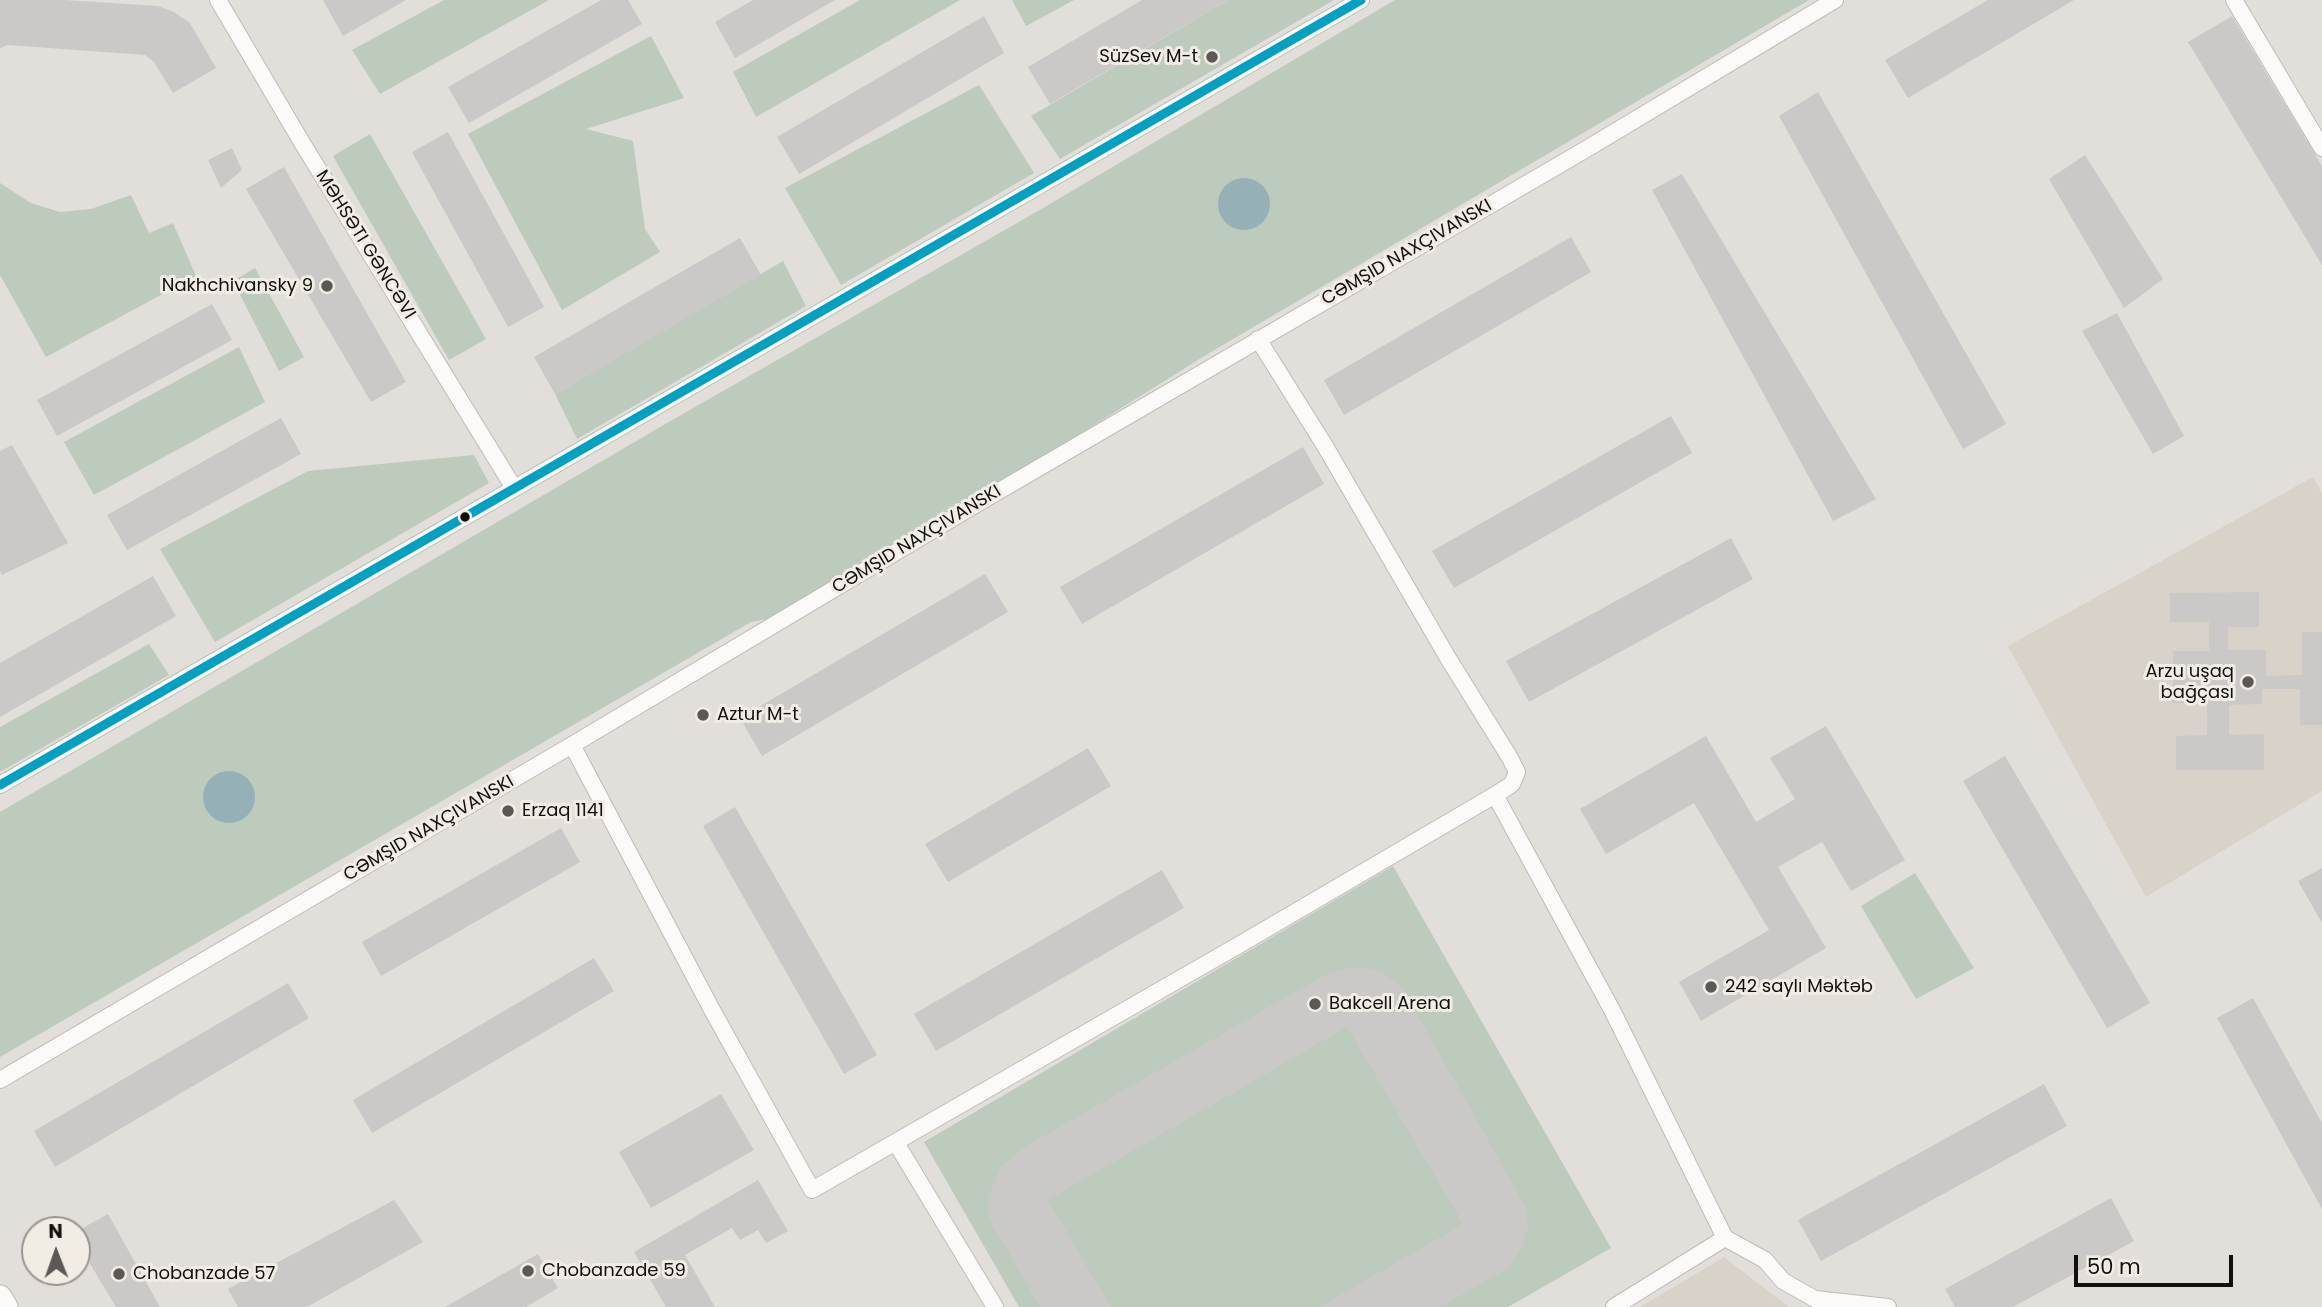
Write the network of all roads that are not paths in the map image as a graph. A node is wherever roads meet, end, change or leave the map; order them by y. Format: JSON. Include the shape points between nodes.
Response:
{"nodes":[{"id":1,"x":218,"y":0,"type":"edge"},
{"id":2,"x":1362,"y":0,"type":"edge"},
{"id":3,"x":1835,"y":0,"type":"edge"},
{"id":4,"x":2234,"y":0,"type":"edge"},
{"id":5,"x":2322,"y":148,"type":"edge"},
{"id":6,"x":1258,"y":339,"type":"junction"},
{"id":7,"x":514,"y":488,"type":"junction"},
{"id":8,"x":572,"y":745,"type":"junction"},
{"id":9,"x":0,"y":785,"type":"edge"},
{"id":10,"x":1495,"y":795,"type":"junction"},
{"id":11,"x":0,"y":1080,"type":"edge"},
{"id":12,"x":896,"y":1143,"type":"junction"},
{"id":13,"x":1725,"y":1238,"type":"junction"},
{"id":14,"x":0,"y":1297,"type":"edge"},
{"id":15,"x":6,"y":1307,"type":"edge"},
{"id":16,"x":995,"y":1307,"type":"edge"},
{"id":17,"x":1614,"y":1307,"type":"edge"},
{"id":18,"x":1888,"y":1307,"type":"edge"}],
"edges":[{"from":1,"to":7,"type":"street","name":"MƏHSƏTI GƏNCƏVI"},
{"from":2,"to":7,"type":"street"},
{"from":3,"to":6,"type":"street"},
{"from":4,"to":5,"type":"street"},
{"from":6,"to":8,"type":"street"},
{"from":6,"to":10,"type":"street","via":[[1510,758],[1517,772],[1512,785]]},
{"from":7,"to":9,"type":"street"},
{"from":8,"to":11,"type":"street"},
{"from":8,"to":12,"type":"street","via":[[812,1190]]},
{"from":10,"to":12,"type":"street"},
{"from":10,"to":13,"type":"street","via":[[1612,1010]]},
{"from":12,"to":16,"type":"street"},
{"from":13,"to":17,"type":"street"},
{"from":13,"to":18,"type":"street","via":[[1765,1260],[1783,1281],[1815,1299]]},
{"from":14,"to":15,"type":"street"}]}
